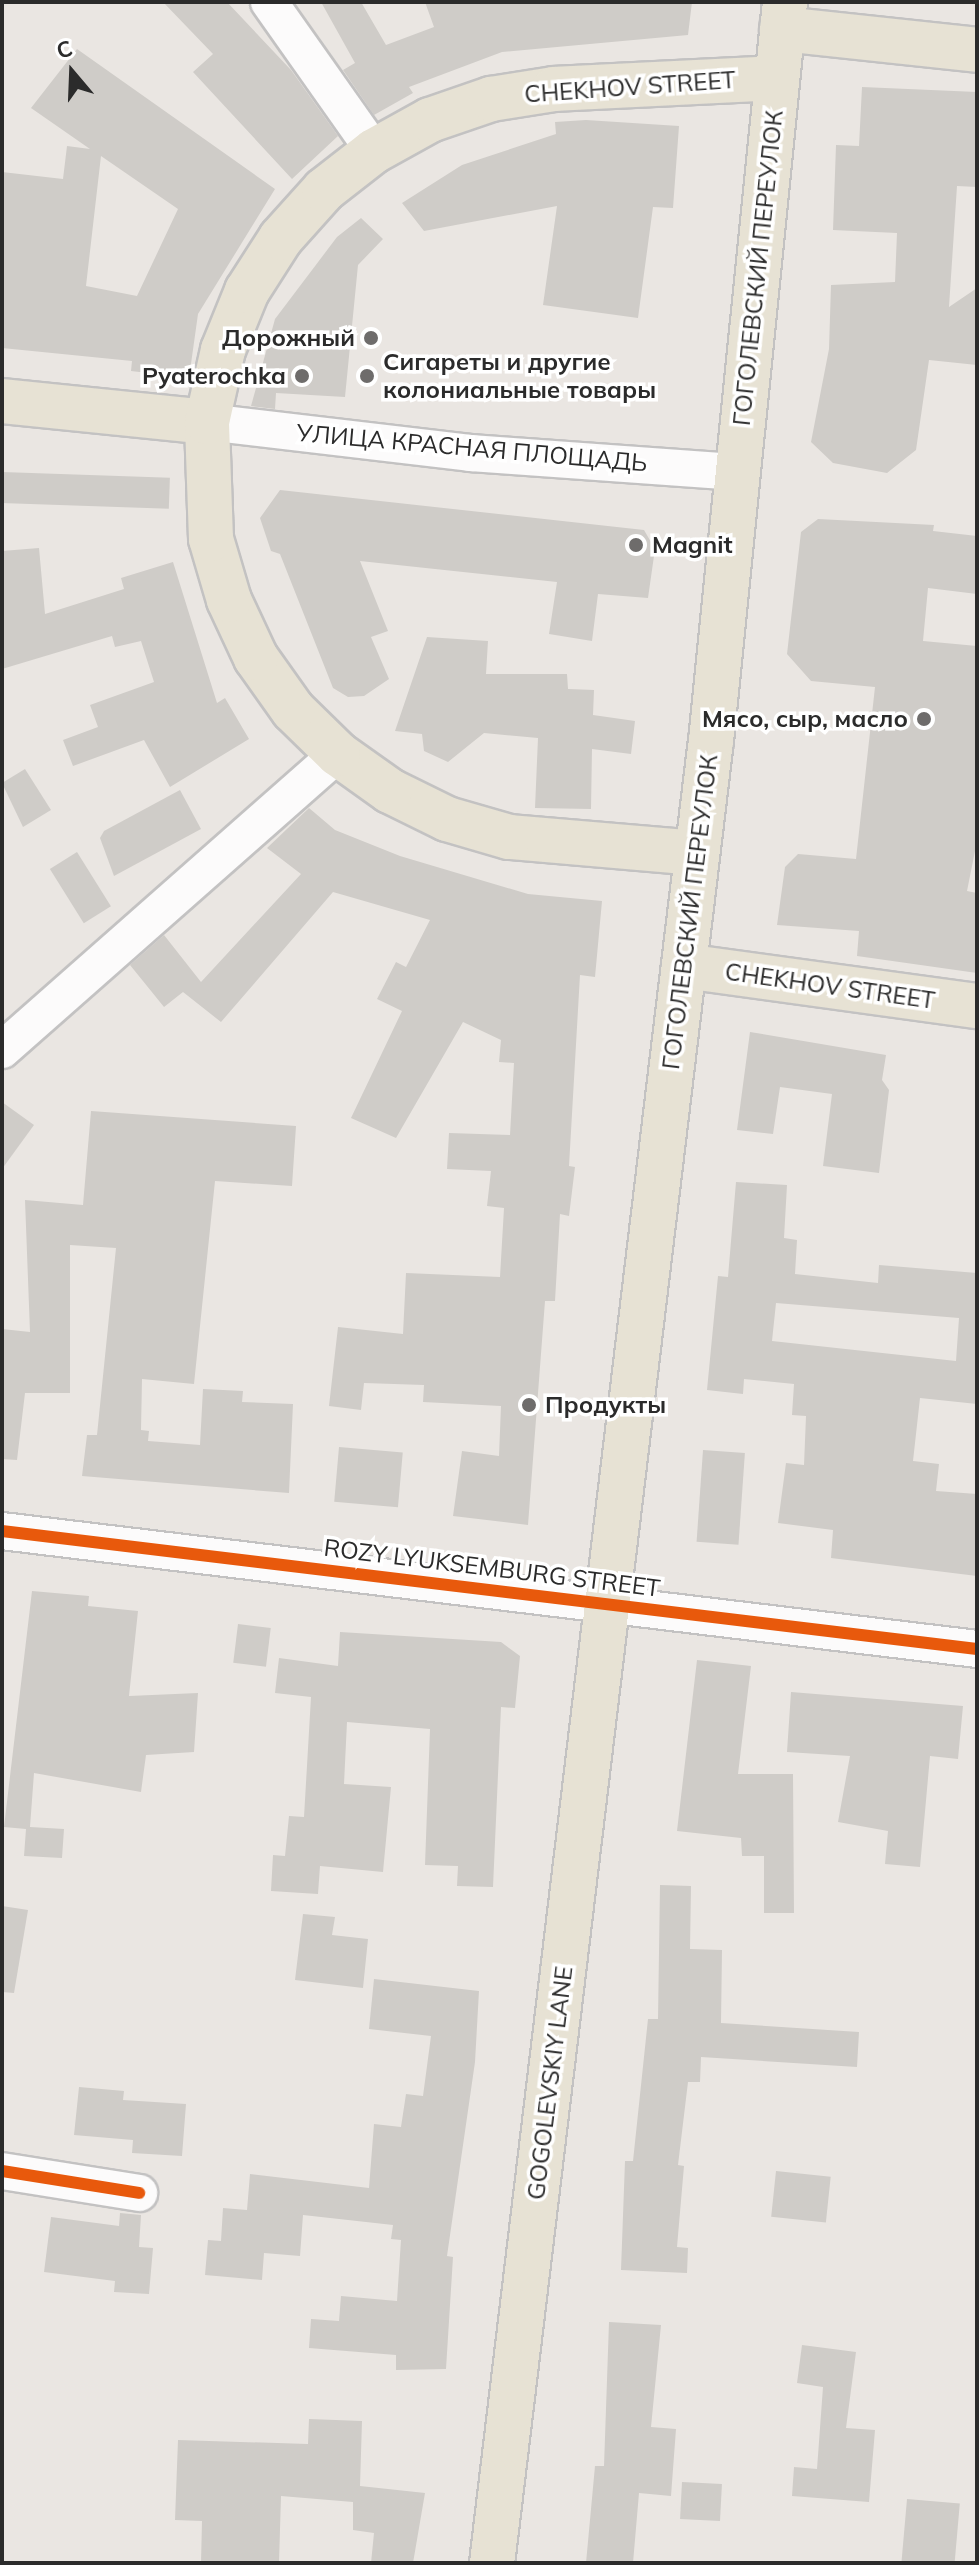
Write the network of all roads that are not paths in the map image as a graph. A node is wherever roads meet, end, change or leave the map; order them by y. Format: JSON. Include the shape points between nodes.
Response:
{"nodes":[{"id":1,"x":269,"y":2,"type":"edge"},
{"id":2,"x":783,"y":16,"type":"edge"},
{"id":3,"x":977,"y":50,"type":"edge"},
{"id":4,"x":777,"y":78,"type":"junction"},
{"id":5,"x":374,"y":151,"type":"junction"},
{"id":6,"x":2,"y":401,"type":"edge"},
{"id":7,"x":207,"y":422,"type":"junction"},
{"id":8,"x":737,"y":472,"type":"junction"},
{"id":9,"x":338,"y":754,"type":"junction"},
{"id":10,"x":697,"y":853,"type":"junction"},
{"id":11,"x":684,"y":966,"type":"junction"},
{"id":12,"x":977,"y":1006,"type":"edge"},
{"id":13,"x":2,"y":1050,"type":"edge"},
{"id":14,"x":3,"y":1541,"type":"edge"},
{"id":15,"x":608,"y":1604,"type":"junction"},
{"id":16,"x":977,"y":1649,"type":"edge"},
{"id":17,"x":2,"y":2171,"type":"edge"},
{"id":18,"x":139,"y":2193,"type":"dead end"},
{"id":19,"x":492,"y":2563,"type":"edge"}],
"edges":[{"from":1,"to":5,"type":"street"},
{"from":2,"to":3,"type":"main road"},
{"from":2,"to":4,"type":"main road","name":"ГОГОЛЕВСКИЙ ПЕРЕУЛОК"},
{"from":4,"to":5,"type":"main road","name":"CHEKHOV STREET","via":[[554,89],[491,99],[430,120]]},
{"from":4,"to":8,"type":"main road","name":"ГОГОЛЕВСКИЙ ПЕРЕУЛОК"},
{"from":5,"to":7,"type":"main road","name":"CHEKHOV STREET","via":[[303,214],[247,291],[223,350]]},
{"from":6,"to":7,"type":"main road"},
{"from":7,"to":8,"type":"street","name":"УЛИЦА КРАСНАЯ ПЛОЩАДЬ","via":[[471,453]]},
{"from":7,"to":9,"type":"main road","name":"CHEKHOV STREET","via":[[211,539],[229,600],[265,671]]},
{"from":8,"to":10,"type":"main road","name":"ГОГОЛЕВСКИЙ ПЕРЕУЛОК"},
{"from":9,"to":10,"type":"main road","name":"CHEKHOV STREET","via":[[404,798],[509,837]]},
{"from":9,"to":13,"type":"street"},
{"from":10,"to":11,"type":"main road","name":"ГОГОЛЕВСКИЙ ПЕРЕУЛОК"},
{"from":11,"to":12,"type":"main road","name":"CHEKHOV STREET"},
{"from":11,"to":15,"type":"main road","name":"ГОГОЛЕВСКИЙ ПЕРЕУЛОК"},
{"from":14,"to":15,"type":"street","name":"ROZY LYUKSEMBURG STREET"},
{"from":15,"to":16,"type":"street","name":"ROZY LYUKSEMBURG STREET"},
{"from":15,"to":19,"type":"main road","name":"GOGOLEVSKIY LANE"},
{"from":17,"to":18,"type":"street"}]}
